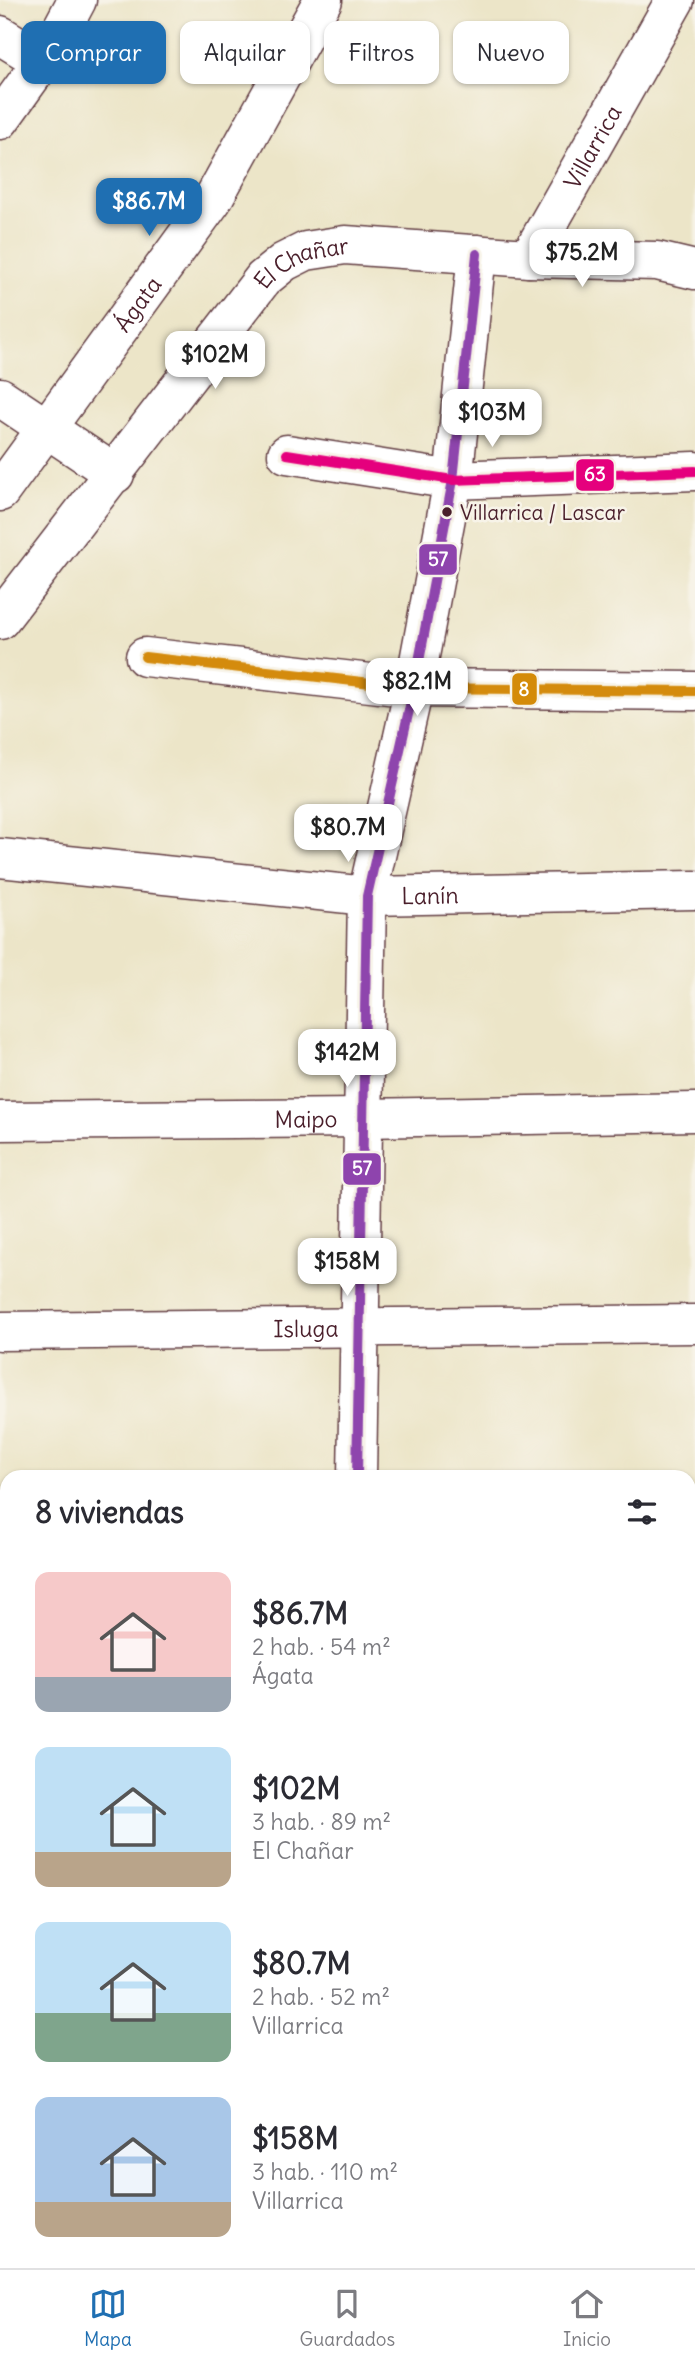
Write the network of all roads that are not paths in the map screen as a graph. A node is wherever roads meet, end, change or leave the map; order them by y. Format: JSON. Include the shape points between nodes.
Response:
{"nodes":[{"id":1,"x":77,"y":0,"type":"edge"},
{"id":2,"x":323,"y":0,"type":"edge"},
{"id":3,"x":675,"y":0,"type":"edge"},
{"id":4,"x":66,"y":21,"type":"edge"},
{"id":5,"x":0,"y":34,"type":"edge"},
{"id":6,"x":21,"y":48,"type":"edge"},
{"id":7,"x":26,"y":84,"type":"edge"},
{"id":8,"x":0,"y":120,"type":"edge"},
{"id":9,"x":477,"y":254,"type":"junction"},
{"id":10,"x":528,"y":258,"type":"junction"},
{"id":11,"x":695,"y":270,"type":"edge"},
{"id":12,"x":0,"y":397,"type":"edge"},
{"id":13,"x":46,"y":429,"type":"junction"},
{"id":14,"x":287,"y":454,"type":"dead end"},
{"id":15,"x":695,"y":471,"type":"edge"},
{"id":16,"x":115,"y":474,"type":"junction"},
{"id":17,"x":453,"y":480,"type":"junction"},
{"id":18,"x":0,"y":492,"type":"edge"},
{"id":19,"x":0,"y":620,"type":"edge"},
{"id":20,"x":145,"y":657,"type":"dead end"},
{"id":21,"x":414,"y":688,"type":"junction"},
{"id":22,"x":695,"y":691,"type":"edge"},
{"id":23,"x":0,"y":858,"type":"edge"},
{"id":24,"x":695,"y":890,"type":"edge"},
{"id":25,"x":367,"y":896,"type":"junction"},
{"id":26,"x":695,"y":1112,"type":"edge"},
{"id":27,"x":363,"y":1118,"type":"junction"},
{"id":28,"x":0,"y":1121,"type":"edge"},
{"id":29,"x":695,"y":1324,"type":"edge"},
{"id":30,"x":360,"y":1328,"type":"junction"},
{"id":31,"x":0,"y":1331,"type":"edge"},
{"id":32,"x":357,"y":1470,"type":"edge"}],
"edges":[{"from":1,"to":4,"type":"street"},
{"from":2,"to":13,"type":"street","name":"Ágata","via":[[212,201]]},
{"from":3,"to":10,"type":"street","name":"Villarrica"},
{"from":5,"to":6,"type":"street"},
{"from":7,"to":8,"type":"street"},
{"from":9,"to":10,"type":"street","name":"El Chañar"},
{"from":9,"to":16,"type":"street","name":"El Chañar","via":[[345,245],[306,251],[284,262],[263,279]]},
{"from":9,"to":17,"type":"street"},
{"from":10,"to":11,"type":"street","name":"El Chañar","via":[[657,261]]},
{"from":12,"to":13,"type":"street"},
{"from":13,"to":16,"type":"street"},
{"from":13,"to":18,"type":"street","name":"Ágata"},
{"from":14,"to":17,"type":"street"},
{"from":15,"to":17,"type":"street"},
{"from":16,"to":19,"type":"street","name":"El Chañar"},
{"from":17,"to":21,"type":"street"},
{"from":20,"to":21,"type":"street"},
{"from":21,"to":22,"type":"street"},
{"from":21,"to":25,"type":"street"},
{"from":23,"to":25,"type":"street","name":"Lanín"},
{"from":24,"to":25,"type":"street","name":"Lanín"},
{"from":25,"to":27,"type":"street"},
{"from":26,"to":27,"type":"street","name":"Maipo"},
{"from":27,"to":28,"type":"street","name":"Maipo"},
{"from":27,"to":30,"type":"street"},
{"from":29,"to":30,"type":"street","name":"Isluga"},
{"from":30,"to":31,"type":"street","name":"Isluga"},
{"from":30,"to":32,"type":"street"}]}
